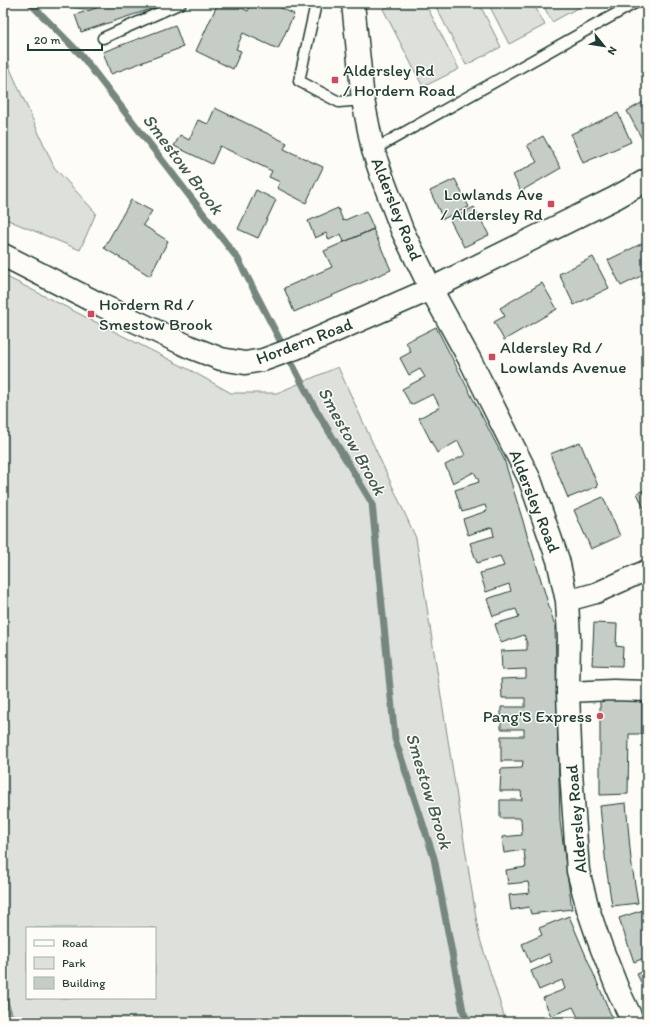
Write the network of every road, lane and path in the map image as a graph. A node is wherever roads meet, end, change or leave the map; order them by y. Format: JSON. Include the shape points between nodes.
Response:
{"nodes":[{"id":1,"x":181,"y":3,"type":"edge"},
{"id":2,"x":314,"y":3,"type":"edge"},
{"id":3,"x":353,"y":3,"type":"edge"},
{"id":4,"x":635,"y":3,"type":"edge"},
{"id":5,"x":104,"y":38,"type":"dead end"},
{"id":6,"x":363,"y":100,"type":"junction"},
{"id":7,"x":373,"y":150,"type":"junction"},
{"id":8,"x":647,"y":180,"type":"edge"},
{"id":9,"x":3,"y":255,"type":"edge"},
{"id":10,"x":431,"y":289,"type":"junction"},
{"id":11,"x":647,"y":570,"type":"edge"},
{"id":12,"x":567,"y":601,"type":"junction"},
{"id":13,"x":647,"y":690,"type":"edge"},
{"id":14,"x":568,"y":692,"type":"junction"},
{"id":15,"x":633,"y":1022,"type":"edge"}],
"edges":[{"from":1,"to":5,"type":"lane"},
{"from":2,"to":6,"type":"lane","via":[[299,81],[339,102]]},
{"from":3,"to":6,"type":"street","name":"Aldersley Road"},
{"from":4,"to":7,"type":"lane"},
{"from":6,"to":7,"type":"street","name":"Aldersley Road"},
{"from":7,"to":10,"type":"street","name":"Aldersley Road","via":[[402,230]]},
{"from":8,"to":10,"type":"street","name":"Hordern Road"},
{"from":9,"to":10,"type":"street","name":"Hordern Road","via":[[190,347],[221,360],[245,363],[296,348]]},
{"from":10,"to":12,"type":"street","name":"Aldersley Road","via":[[530,480],[558,560]]},
{"from":11,"to":12,"type":"street","via":[[596,594]]},
{"from":12,"to":14,"type":"street","name":"Aldersley Road"},
{"from":13,"to":14,"type":"street"},
{"from":14,"to":15,"type":"street","name":"Aldersley Road","via":[[578,871],[600,944]]}]}
